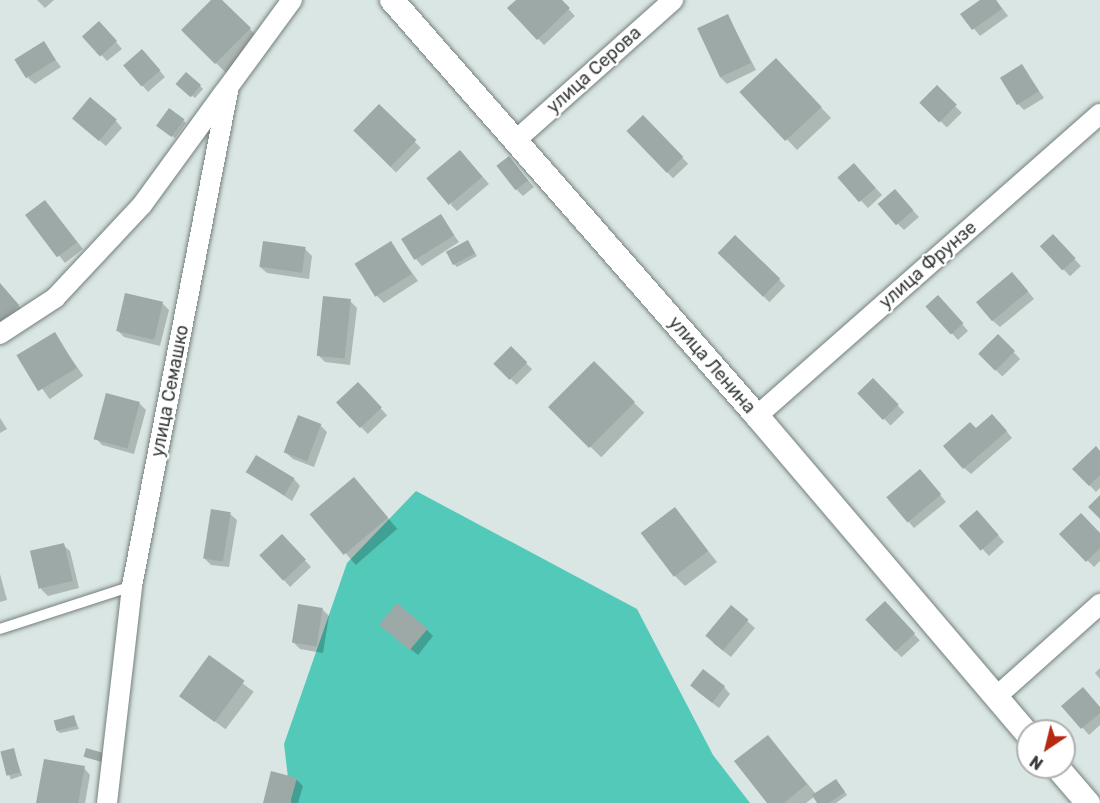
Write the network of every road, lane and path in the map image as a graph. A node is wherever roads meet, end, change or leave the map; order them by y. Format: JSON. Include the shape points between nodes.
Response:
{"nodes":[{"id":1,"x":292,"y":0,"type":"edge"},
{"id":2,"x":392,"y":0,"type":"edge"},
{"id":3,"x":673,"y":0,"type":"edge"},
{"id":4,"x":229,"y":86,"type":"junction"},
{"id":5,"x":1100,"y":114,"type":"edge"},
{"id":6,"x":515,"y":141,"type":"junction"},
{"id":7,"x":0,"y":334,"type":"edge"},
{"id":8,"x":757,"y":416,"type":"junction"},
{"id":9,"x":132,"y":586,"type":"junction"},
{"id":10,"x":1100,"y":604,"type":"edge"},
{"id":11,"x":0,"y":629,"type":"edge"},
{"id":12,"x":996,"y":697,"type":"junction"},
{"id":13,"x":1016,"y":720,"type":"edge"},
{"id":14,"x":1067,"y":779,"type":"edge"},
{"id":15,"x":107,"y":803,"type":"edge"},
{"id":16,"x":1088,"y":803,"type":"edge"}],
"edges":[{"from":1,"to":4,"type":"street","name":"улица Семашко"},
{"from":2,"to":6,"type":"street","name":"улица Ленина"},
{"from":3,"to":6,"type":"street","name":"улица Серова"},
{"from":4,"to":7,"type":"street","via":[[142,205],[55,298]]},
{"from":4,"to":9,"type":"street","name":"улица Семашко"},
{"from":5,"to":8,"type":"street","name":"улица Фрунзе"},
{"from":6,"to":8,"type":"street","name":"улица Ленина"},
{"from":8,"to":12,"type":"street","name":"улица Ленина"},
{"from":9,"to":11,"type":"lane"},
{"from":9,"to":15,"type":"street","name":"улица Семашко"},
{"from":10,"to":12,"type":"street"},
{"from":12,"to":13,"type":"street","name":"улица Ленина"},
{"from":14,"to":16,"type":"street"}]}
